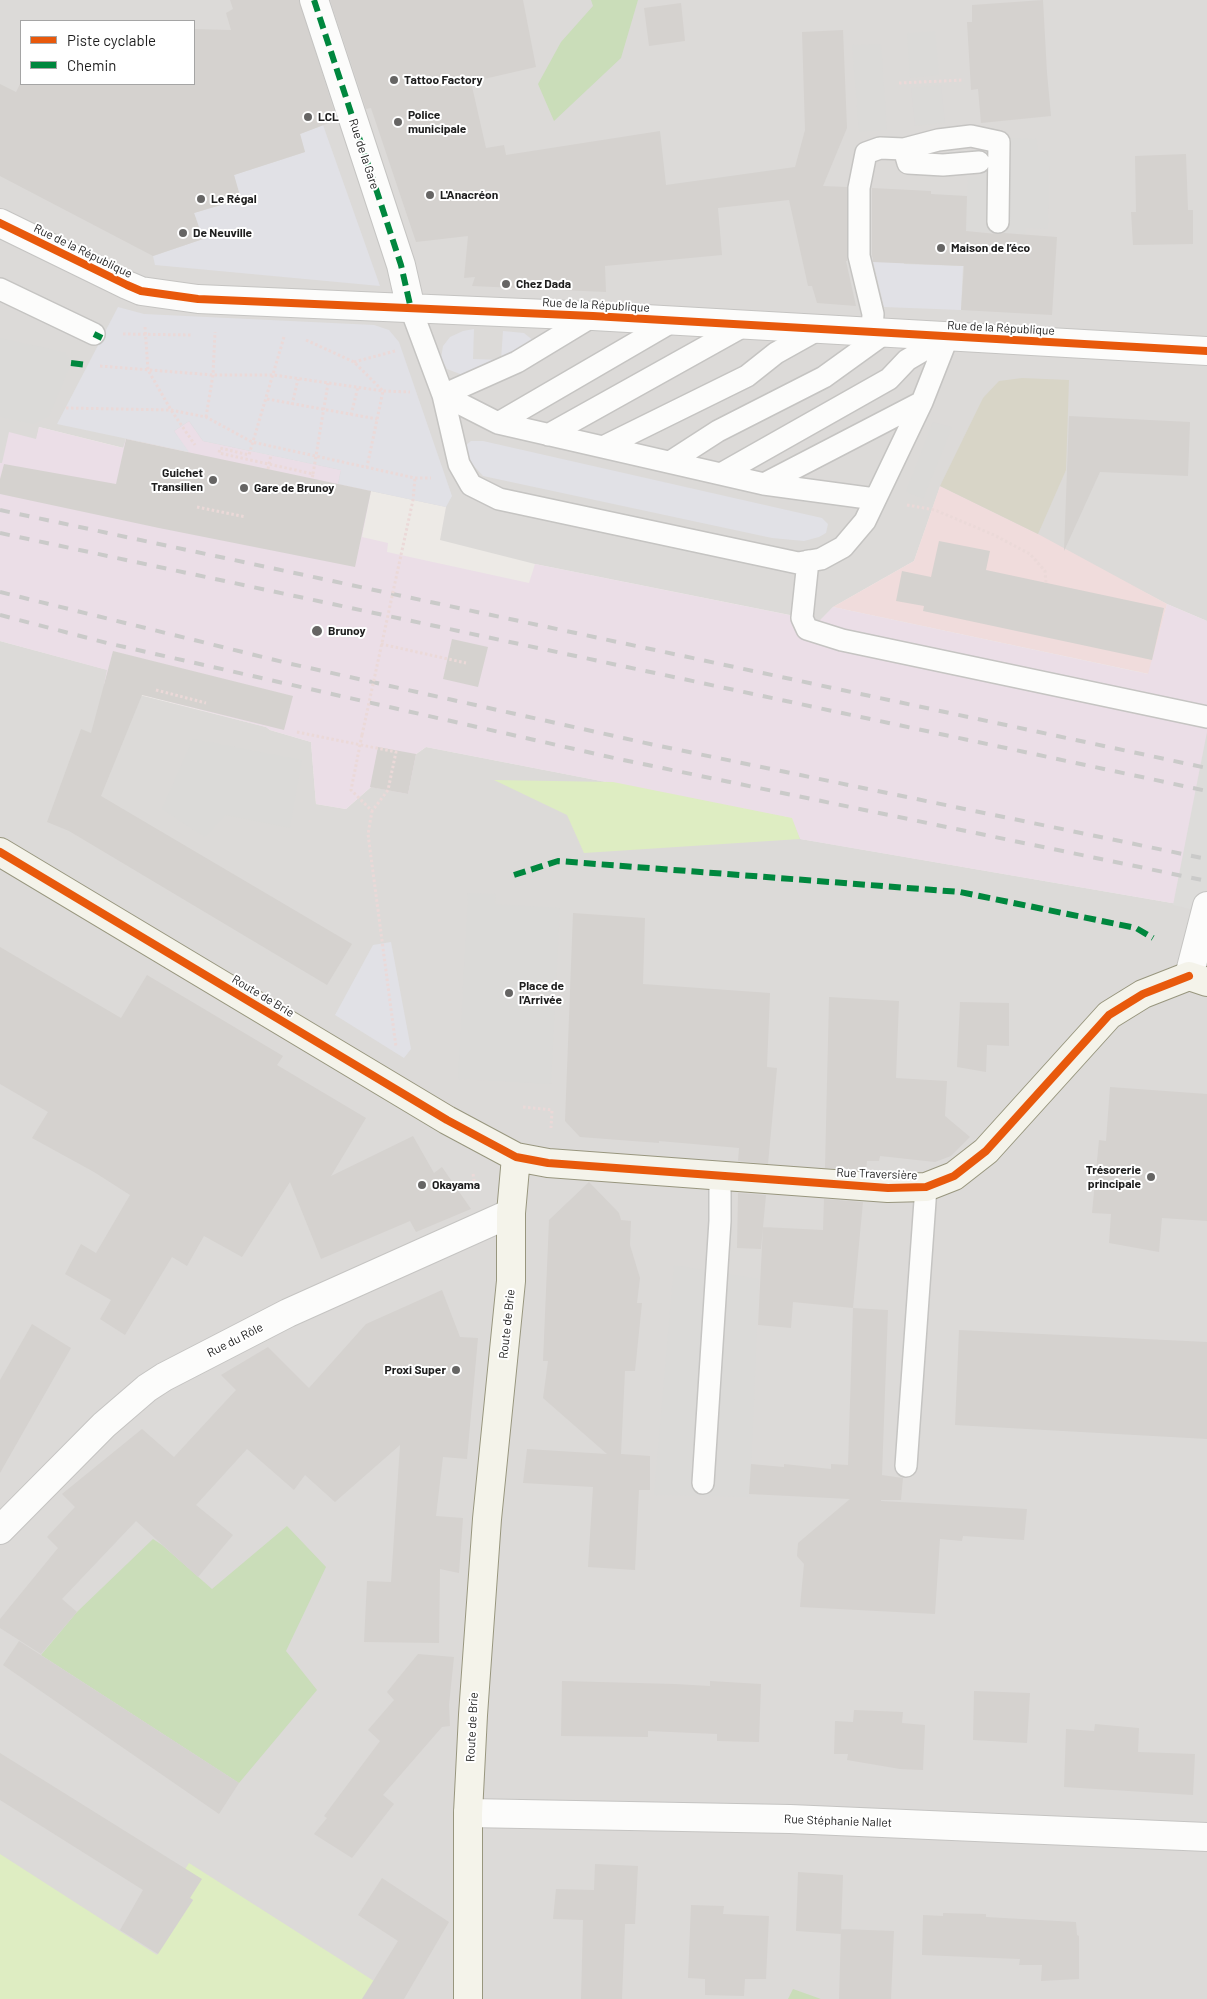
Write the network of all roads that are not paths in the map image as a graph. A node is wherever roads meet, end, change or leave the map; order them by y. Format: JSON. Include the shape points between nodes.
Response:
{"nodes":[{"id":1,"x":314,"y":0,"type":"edge"},
{"id":2,"x":904,"y":150,"type":"junction"},
{"id":3,"x":979,"y":162,"type":"dead end"},
{"id":4,"x":998,"y":222,"type":"dead end"},
{"id":5,"x":0,"y":223,"type":"edge"},
{"id":6,"x":0,"y":289,"type":"edge"},
{"id":7,"x":411,"y":309,"type":"junction"},
{"id":8,"x":593,"y":316,"type":"junction"},
{"id":9,"x":675,"y":320,"type":"junction"},
{"id":10,"x":747,"y":324,"type":"junction"},
{"id":11,"x":819,"y":329,"type":"junction"},
{"id":12,"x":879,"y":333,"type":"junction"},
{"id":13,"x":94,"y":334,"type":"dead end"},
{"id":14,"x":948,"y":336,"type":"junction"},
{"id":15,"x":1207,"y":351,"type":"edge"},
{"id":16,"x":443,"y":395,"type":"junction"},
{"id":17,"x":922,"y":402,"type":"junction"},
{"id":18,"x":498,"y":423,"type":"junction"},
{"id":19,"x":548,"y":434,"type":"junction"},
{"id":20,"x":603,"y":447,"type":"junction"},
{"id":21,"x":670,"y":462,"type":"junction"},
{"id":22,"x":721,"y":474,"type":"junction"},
{"id":23,"x":764,"y":484,"type":"junction"},
{"id":24,"x":875,"y":499,"type":"junction"},
{"id":25,"x":808,"y":561,"type":"junction"},
{"id":26,"x":1207,"y":717,"type":"edge"},
{"id":27,"x":0,"y":852,"type":"edge"},
{"id":28,"x":1205,"y":916,"type":"edge"},
{"id":29,"x":1198,"y":979,"type":"edge"},
{"id":30,"x":516,"y":1157,"type":"junction"},
{"id":31,"x":720,"y":1176,"type":"junction"},
{"id":32,"x":926,"y":1187,"type":"junction"},
{"id":33,"x":511,"y":1213,"type":"junction"},
{"id":34,"x":906,"y":1466,"type":"dead end"},
{"id":35,"x":703,"y":1483,"type":"dead end"},
{"id":36,"x":0,"y":1530,"type":"edge"},
{"id":37,"x":468,"y":1813,"type":"junction"},
{"id":38,"x":1207,"y":1837,"type":"edge"},
{"id":39,"x":468,"y":1999,"type":"edge"}],
"edges":[{"from":1,"to":7,"type":"street","name":"Rue de la Gare","via":[[398,258]]},
{"from":2,"to":3,"type":"lane","via":[[908,163]]},
{"from":2,"to":4,"type":"lane","via":[[938,140],[971,136],[999,142]]},
{"from":2,"to":12,"type":"lane","via":[[880,148],[866,153],[859,188],[858,256]]},
{"from":5,"to":7,"type":"street","name":"Rue de la République","via":[[141,291],[198,299]]},
{"from":6,"to":13,"type":"lane"},
{"from":7,"to":8,"type":"street","name":"Rue de la République"},
{"from":7,"to":16,"type":"lane"},
{"from":8,"to":9,"type":"street","name":"Rue de la République"},
{"from":8,"to":16,"type":"lane","via":[[518,362]]},
{"from":9,"to":10,"type":"street","name":"Rue de la République"},
{"from":9,"to":18,"type":"lane"},
{"from":10,"to":11,"type":"street","name":"Rue de la République"},
{"from":10,"to":19,"type":"lane"},
{"from":11,"to":12,"type":"street","name":"Rue de la République"},
{"from":11,"to":20,"type":"lane","via":[[776,353],[747,376]]},
{"from":12,"to":14,"type":"street","name":"Rue de la République"},
{"from":12,"to":21,"type":"lane","via":[[824,377],[718,431]]},
{"from":14,"to":15,"type":"street","name":"Rue de la République"},
{"from":14,"to":17,"type":"lane"},
{"from":14,"to":22,"type":"lane","via":[[908,360],[889,379]]},
{"from":16,"to":18,"type":"lane"},
{"from":16,"to":25,"type":"lane","via":[[459,464],[471,485],[499,499],[788,561]]},
{"from":17,"to":23,"type":"lane"},
{"from":17,"to":24,"type":"lane"},
{"from":18,"to":19,"type":"lane"},
{"from":19,"to":20,"type":"lane"},
{"from":20,"to":21,"type":"lane"},
{"from":21,"to":22,"type":"lane"},
{"from":22,"to":23,"type":"lane"},
{"from":23,"to":24,"type":"lane"},
{"from":24,"to":25,"type":"lane","via":[[864,521],[843,547],[821,559]]},
{"from":25,"to":26,"type":"lane","via":[[802,618],[808,629],[842,640]]},
{"from":27,"to":30,"type":"street","name":"Route de Brie","via":[[447,1120]]},
{"from":28,"to":29,"type":"street"},
{"from":29,"to":32,"type":"street","name":"Rue Traversière","via":[[1143,994],[1109,1015],[986,1151],[954,1176]]},
{"from":30,"to":31,"type":"street","name":"Rue Traversière","via":[[548,1163]]},
{"from":30,"to":33,"type":"street","name":"Route de Brie"},
{"from":31,"to":32,"type":"street","name":"Rue Traversière","via":[[888,1188]]},
{"from":31,"to":35,"type":"lane"},
{"from":32,"to":34,"type":"lane"},
{"from":33,"to":36,"type":"street","name":"Rue du Rôle","via":[[288,1313],[164,1377],[104,1425]]},
{"from":33,"to":37,"type":"street","name":"Route de Brie","via":[[511,1281],[487,1519]]},
{"from":37,"to":38,"type":"street","name":"Rue Stéphanie Nallet","via":[[790,1819]]},
{"from":37,"to":39,"type":"street","name":"Route de Brie"}]}
